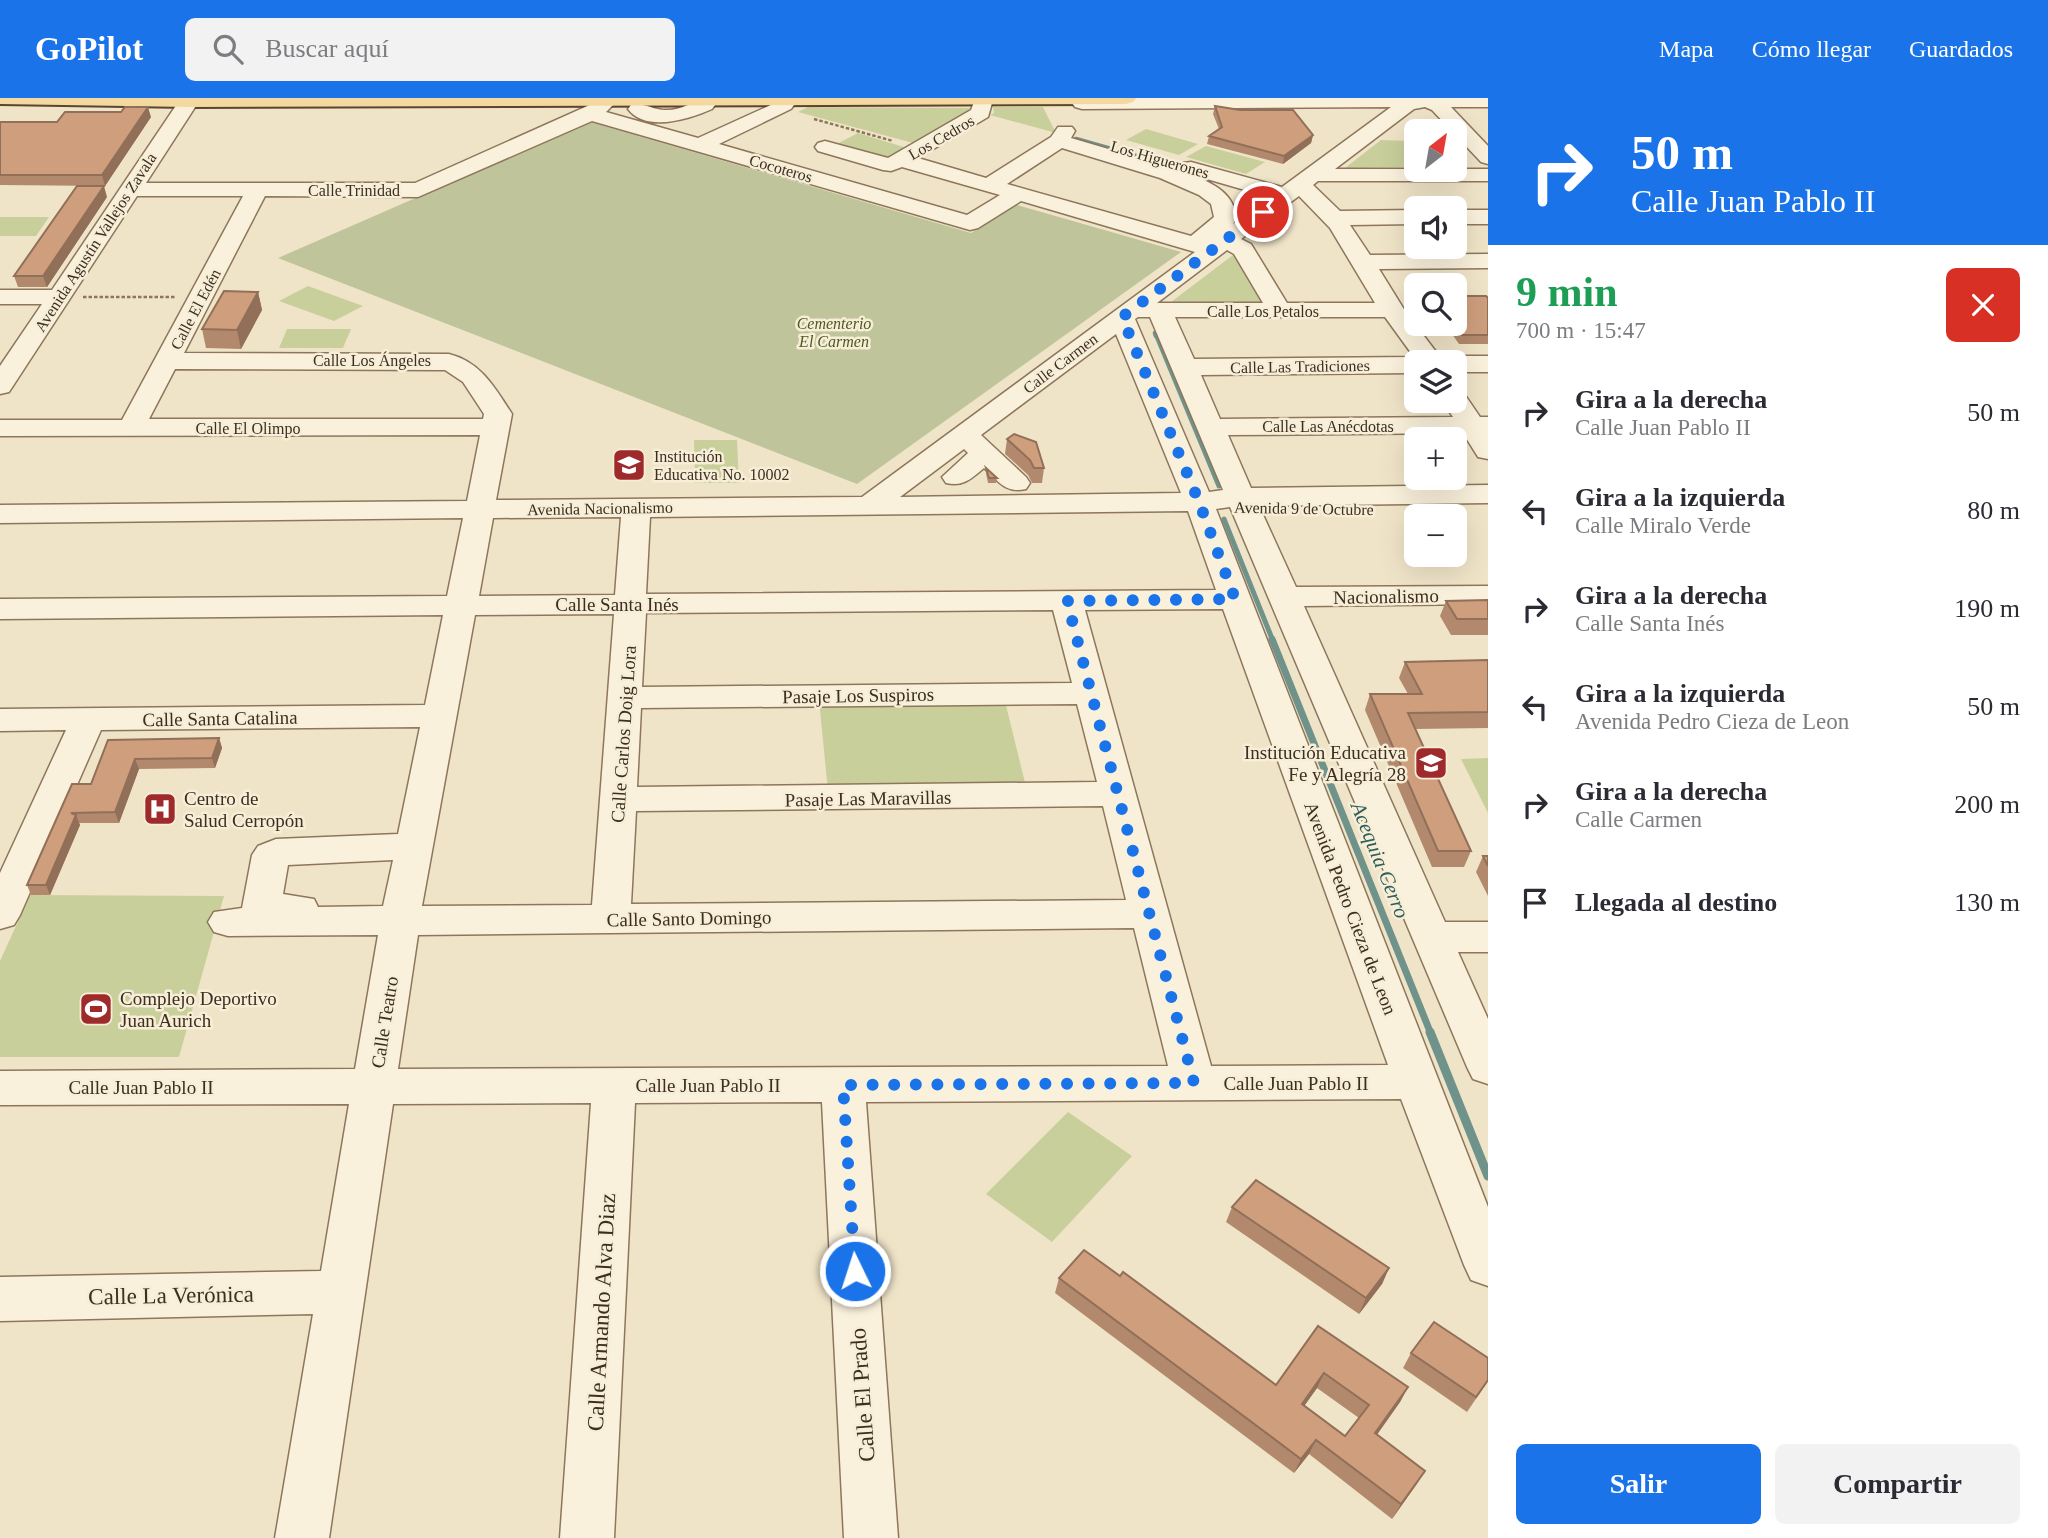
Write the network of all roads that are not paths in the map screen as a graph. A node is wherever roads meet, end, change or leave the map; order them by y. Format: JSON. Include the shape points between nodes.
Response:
{"nodes":[{"id":1,"x":0,"y":98,"type":"edge"},
{"id":2,"x":1126,"y":98,"type":"edge"},
{"id":3,"x":190,"y":100,"type":"edge"},
{"id":4,"x":1024,"y":100,"type":"edge"},
{"id":5,"x":1052,"y":100,"type":"edge"},
{"id":6,"x":1420,"y":100,"type":"edge"},
{"id":7,"x":1488,"y":101,"type":"edge"},
{"id":8,"x":982,"y":103,"type":"junction"},
{"id":9,"x":784,"y":105,"type":"junction"},
{"id":10,"x":597,"y":109,"type":"junction"},
{"id":11,"x":857,"y":131,"type":"road end"},
{"id":12,"x":1062,"y":136,"type":"junction"},
{"id":13,"x":1479,"y":138,"type":"edge"},
{"id":14,"x":701,"y":145,"type":"junction"},
{"id":15,"x":825,"y":147,"type":"junction"},
{"id":16,"x":1488,"y":158,"type":"edge"},
{"id":17,"x":896,"y":163,"type":"junction"},
{"id":18,"x":783,"y":169,"type":"junction"},
{"id":19,"x":1488,"y":175,"type":"edge"},
{"id":20,"x":988,"y":186,"type":"junction"},
{"id":21,"x":1294,"y":188,"type":"junction"},
{"id":22,"x":128,"y":189,"type":"junction"},
{"id":23,"x":258,"y":189,"type":"junction"},
{"id":24,"x":1017,"y":194,"type":"junction"},
{"id":25,"x":1215,"y":197,"type":"junction"},
{"id":26,"x":1404,"y":217,"type":"edge"},
{"id":27,"x":1467,"y":217,"type":"edge"},
{"id":28,"x":1488,"y":217,"type":"edge"},
{"id":29,"x":1332,"y":218,"type":"junction"},
{"id":30,"x":1210,"y":245,"type":"junction"},
{"id":31,"x":1363,"y":262,"type":"junction"},
{"id":32,"x":1479,"y":262,"type":"edge"},
{"id":33,"x":1488,"y":283,"type":"edge"},
{"id":34,"x":0,"y":297,"type":"edge"},
{"id":35,"x":59,"y":297,"type":"junction"},
{"id":36,"x":1392,"y":310,"type":"junction"},
{"id":37,"x":1160,"y":311,"type":"junction"},
{"id":38,"x":1280,"y":311,"type":"junction"},
{"id":39,"x":1127,"y":313,"type":"junction"},
{"id":40,"x":1422,"y":350,"type":"edge"},
{"id":41,"x":167,"y":361,"type":"junction"},
{"id":42,"x":1467,"y":364,"type":"edge"},
{"id":43,"x":1488,"y":364,"type":"edge"},
{"id":44,"x":1404,"y":365,"type":"edge"},
{"id":45,"x":1184,"y":368,"type":"junction"},
{"id":46,"x":0,"y":386,"type":"edge"},
{"id":47,"x":1467,"y":412,"type":"edge"},
{"id":48,"x":1480,"y":425,"type":"edge"},
{"id":49,"x":497,"y":427,"type":"junction"},
{"id":50,"x":1210,"y":427,"type":"junction"},
{"id":51,"x":0,"y":428,"type":"edge"},
{"id":52,"x":131,"y":428,"type":"junction"},
{"id":53,"x":975,"y":444,"type":"junction"},
{"id":54,"x":1488,"y":451,"type":"edge"},
{"id":55,"x":918,"y":470,"type":"junction"},
{"id":56,"x":1016,"y":483,"type":"junction"},
{"id":57,"x":951,"y":489,"type":"junction"},
{"id":58,"x":1488,"y":494,"type":"edge"},
{"id":59,"x":1199,"y":502,"type":"junction"},
{"id":60,"x":1243,"y":503,"type":"junction"},
{"id":61,"x":1044,"y":504,"type":"junction"},
{"id":62,"x":870,"y":505,"type":"junction"},
{"id":63,"x":636,"y":508,"type":"junction"},
{"id":64,"x":481,"y":509,"type":"junction"},
{"id":65,"x":1488,"y":509,"type":"edge"},
{"id":66,"x":0,"y":514,"type":"edge"},
{"id":67,"x":1488,"y":595,"type":"edge"},
{"id":68,"x":1284,"y":597,"type":"junction"},
{"id":69,"x":1235,"y":599,"type":"junction"},
{"id":70,"x":1067,"y":601,"type":"junction"},
{"id":71,"x":631,"y":604,"type":"junction"},
{"id":72,"x":462,"y":606,"type":"junction"},
{"id":73,"x":0,"y":609,"type":"edge"},
{"id":74,"x":1091,"y":693,"type":"junction"},
{"id":75,"x":625,"y":698,"type":"junction"},
{"id":76,"x":440,"y":716,"type":"junction"},
{"id":77,"x":89,"y":719,"type":"junction"},
{"id":78,"x":0,"y":720,"type":"edge"},
{"id":79,"x":1118,"y":794,"type":"junction"},
{"id":80,"x":619,"y":799,"type":"junction"},
{"id":81,"x":16,"y":846,"type":"edge"},
{"id":82,"x":415,"y":846,"type":"junction"},
{"id":83,"x":1151,"y":914,"type":"junction"},
{"id":84,"x":0,"y":915,"type":"edge"},
{"id":85,"x":402,"y":916,"type":"junction"},
{"id":86,"x":611,"y":919,"type":"junction"},
{"id":87,"x":228,"y":922,"type":"dead end"},
{"id":88,"x":1433,"y":937,"type":"junction"},
{"id":89,"x":1488,"y":937,"type":"edge"},
{"id":90,"x":1488,"y":1067,"type":"edge"},
{"id":91,"x":1194,"y":1083,"type":"junction"},
{"id":92,"x":1416,"y":1083,"type":"junction"},
{"id":93,"x":614,"y":1085,"type":"junction"},
{"id":94,"x":843,"y":1085,"type":"junction"},
{"id":95,"x":374,"y":1086,"type":"junction"},
{"id":96,"x":0,"y":1088,"type":"edge"},
{"id":97,"x":1488,"y":1265,"type":"edge"},
{"id":98,"x":342,"y":1292,"type":"junction"},
{"id":99,"x":0,"y":1299,"type":"edge"},
{"id":100,"x":302,"y":1538,"type":"edge"},
{"id":101,"x":587,"y":1538,"type":"edge"},
{"id":102,"x":871,"y":1538,"type":"edge"}],
"edges":[{"from":1,"to":3,"type":"main road"},
{"from":2,"to":5,"type":"main road"},
{"from":3,"to":4,"type":"main road"},
{"from":3,"to":10,"type":"street","via":[[205,106]]},
{"from":3,"to":22,"type":"street","name":"Avenida Agustín Vallejos Zavala"},
{"from":4,"to":5,"type":"main road"},
{"from":4,"to":8,"type":"street"},
{"from":5,"to":6,"type":"street"},
{"from":5,"to":12,"type":"street"},
{"from":6,"to":7,"type":"street"},
{"from":6,"to":13,"type":"street","via":[[1439,106]]},
{"from":6,"to":21,"type":"street","name":"Calle Carmen"},
{"from":8,"to":9,"type":"street"},
{"from":8,"to":17,"type":"street","name":"Los Cedros","via":[[981,113]]},
{"from":9,"to":10,"type":"street","via":[[705,105],[681,116],[656,117],[631,105]]},
{"from":9,"to":14,"type":"street"},
{"from":10,"to":14,"type":"street","name":"Cocoteros"},
{"from":10,"to":23,"type":"street","name":"Calle Trinidad","via":[[418,190]]},
{"from":11,"to":15,"type":"street"},
{"from":12,"to":20,"type":"street"},
{"from":12,"to":21,"type":"street","name":"Los Higuerones"},
{"from":12,"to":25,"type":"street"},
{"from":13,"to":16,"type":"street"},
{"from":14,"to":18,"type":"street","name":"Cocoteros"},
{"from":15,"to":17,"type":"street","name":"Cocoteros"},
{"from":15,"to":18,"type":"street"},
{"from":17,"to":20,"type":"street","name":"Cocoteros"},
{"from":18,"to":24,"type":"street","name":"Cocoteros","via":[[970,223]]},
{"from":19,"to":21,"type":"street"},
{"from":20,"to":24,"type":"street","name":"Cocoteros"},
{"from":21,"to":25,"type":"street"},
{"from":21,"to":29,"type":"street","via":[[1311,191]]},
{"from":21,"to":30,"type":"street","name":"Calle Carmen"},
{"from":22,"to":23,"type":"street","name":"Calle Trinidad"},
{"from":22,"to":35,"type":"street","name":"Avenida Agustín Vallejos Zavala"},
{"from":23,"to":41,"type":"street","name":"Calle El Edén"},
{"from":24,"to":30,"type":"street","name":"Cocoteros"},
{"from":25,"to":30,"type":"street","via":[[1225,210],[1225,219]]},
{"from":26,"to":29,"type":"street"},
{"from":27,"to":28,"type":"street"},
{"from":29,"to":31,"type":"street"},
{"from":30,"to":38,"type":"street","via":[[1243,250]]},
{"from":30,"to":39,"type":"street","name":"Calle Carmen"},
{"from":31,"to":32,"type":"street"},
{"from":31,"to":36,"type":"street"},
{"from":32,"to":33,"type":"street"},
{"from":34,"to":35,"type":"street"},
{"from":35,"to":46,"type":"street","name":"Avenida Agustín Vallejos Zavala"},
{"from":36,"to":38,"type":"street","name":"Calle Los Petalos"},
{"from":36,"to":40,"type":"street"},
{"from":37,"to":38,"type":"street","name":"Calle Los Petalos"},
{"from":37,"to":39,"type":"street","name":"Calle Los Petalos"},
{"from":37,"to":45,"type":"street"},
{"from":39,"to":53,"type":"street","name":"Calle Carmen"},
{"from":39,"to":59,"type":"street","name":"Avenida Pedro Cieza de Leon"},
{"from":41,"to":49,"type":"street","name":"Calle Los Ángeles","via":[[449,362],[472,375],[498,414]]},
{"from":41,"to":52,"type":"street","name":"Calle El Edén"},
{"from":42,"to":43,"type":"street"},
{"from":44,"to":45,"type":"street","name":"Calle Las Tradiciones"},
{"from":45,"to":50,"type":"street"},
{"from":47,"to":48,"type":"street"},
{"from":48,"to":50,"type":"street","name":"Calle Las Anécdotas"},
{"from":48,"to":54,"type":"street"},
{"from":49,"to":52,"type":"street","name":"Calle El Olimpo"},
{"from":49,"to":64,"type":"street"},
{"from":50,"to":60,"type":"street"},
{"from":51,"to":52,"type":"street","name":"Calle El Olimpo"},
{"from":53,"to":55,"type":"street","name":"Calle Carmen"},
{"from":53,"to":56,"type":"street"},
{"from":53,"to":57,"type":"street"},
{"from":55,"to":57,"type":"street"},
{"from":55,"to":62,"type":"street","name":"Calle Carmen"},
{"from":56,"to":57,"type":"street"},
{"from":56,"to":61,"type":"street"},
{"from":57,"to":61,"type":"street","name":"Avenida Nacionalismo"},
{"from":57,"to":62,"type":"street","name":"Avenida Nacionalismo"},
{"from":58,"to":60,"type":"street","name":"Avenida 9 de Octubre"},
{"from":59,"to":60,"type":"street","name":"Avenida 9 de Octubre"},
{"from":59,"to":61,"type":"street","name":"Avenida Nacionalismo"},
{"from":59,"to":69,"type":"street","name":"Avenida Pedro Cieza de Leon"},
{"from":60,"to":65,"type":"street","name":"Avenida 9 de Octubre"},
{"from":60,"to":68,"type":"street"},
{"from":62,"to":63,"type":"street","name":"Avenida Nacionalismo"},
{"from":63,"to":64,"type":"street","name":"Avenida Nacionalismo"},
{"from":63,"to":71,"type":"street","name":"Calle Carlos Doig Lora"},
{"from":64,"to":66,"type":"street","name":"Avenida Nacionalismo"},
{"from":64,"to":72,"type":"street","name":"Calle Teatro"},
{"from":67,"to":68,"type":"street","name":"Nacionalismo"},
{"from":68,"to":88,"type":"street"},
{"from":69,"to":70,"type":"street","name":"Calle Santa Inés"},
{"from":69,"to":92,"type":"street","name":"Avenida Pedro Cieza de Leon"},
{"from":70,"to":71,"type":"street","name":"Calle Santa Inés"},
{"from":70,"to":74,"type":"street"},
{"from":71,"to":72,"type":"street","name":"Calle Santa Inés"},
{"from":71,"to":75,"type":"street","name":"Calle Carlos Doig Lora"},
{"from":72,"to":73,"type":"street","name":"Calle Santa Inés"},
{"from":72,"to":76,"type":"street","name":"Calle Teatro"},
{"from":74,"to":75,"type":"street","name":"Pasaje Los Suspiros"},
{"from":74,"to":79,"type":"street"},
{"from":75,"to":80,"type":"street","name":"Calle Carlos Doig Lora"},
{"from":76,"to":77,"type":"street","name":"Calle Santa Catalina"},
{"from":76,"to":82,"type":"street","name":"Calle Teatro"},
{"from":77,"to":78,"type":"street","name":"Calle Santa Catalina"},
{"from":77,"to":81,"type":"street"},
{"from":79,"to":80,"type":"street","name":"Pasaje Las Maravillas"},
{"from":79,"to":83,"type":"street"},
{"from":80,"to":86,"type":"street","name":"Calle Carlos Doig Lora"},
{"from":81,"to":84,"type":"street"},
{"from":82,"to":85,"type":"street","name":"Calle Teatro"},
{"from":82,"to":85,"type":"street","via":[[276,852],[271,855],[261,903],[265,908]]},
{"from":83,"to":86,"type":"street","name":"Calle Santo Domingo"},
{"from":83,"to":91,"type":"street"},
{"from":85,"to":86,"type":"street","name":"Calle Santo Domingo"},
{"from":85,"to":87,"type":"street","name":"Calle Santo Domingo"},
{"from":85,"to":95,"type":"street","name":"Calle Teatro"},
{"from":88,"to":89,"type":"street"},
{"from":88,"to":90,"type":"street"},
{"from":91,"to":92,"type":"street","name":"Calle Juan Pablo II"},
{"from":91,"to":94,"type":"street","name":"Calle Juan Pablo II"},
{"from":92,"to":97,"type":"street","name":"Avenida Pedro Cieza de Leon"},
{"from":93,"to":94,"type":"street","name":"Calle Juan Pablo II"},
{"from":93,"to":95,"type":"street","name":"Calle Juan Pablo II"},
{"from":93,"to":101,"type":"street","name":"Calle Armando Alva Diaz"},
{"from":94,"to":102,"type":"street","name":"Calle El Prado"},
{"from":95,"to":96,"type":"street","name":"Calle Juan Pablo II"},
{"from":95,"to":98,"type":"street","name":"Calle Teatro"},
{"from":98,"to":99,"type":"street","name":"Calle La Verónica"},
{"from":98,"to":100,"type":"street","name":"Calle Teatro"}]}
